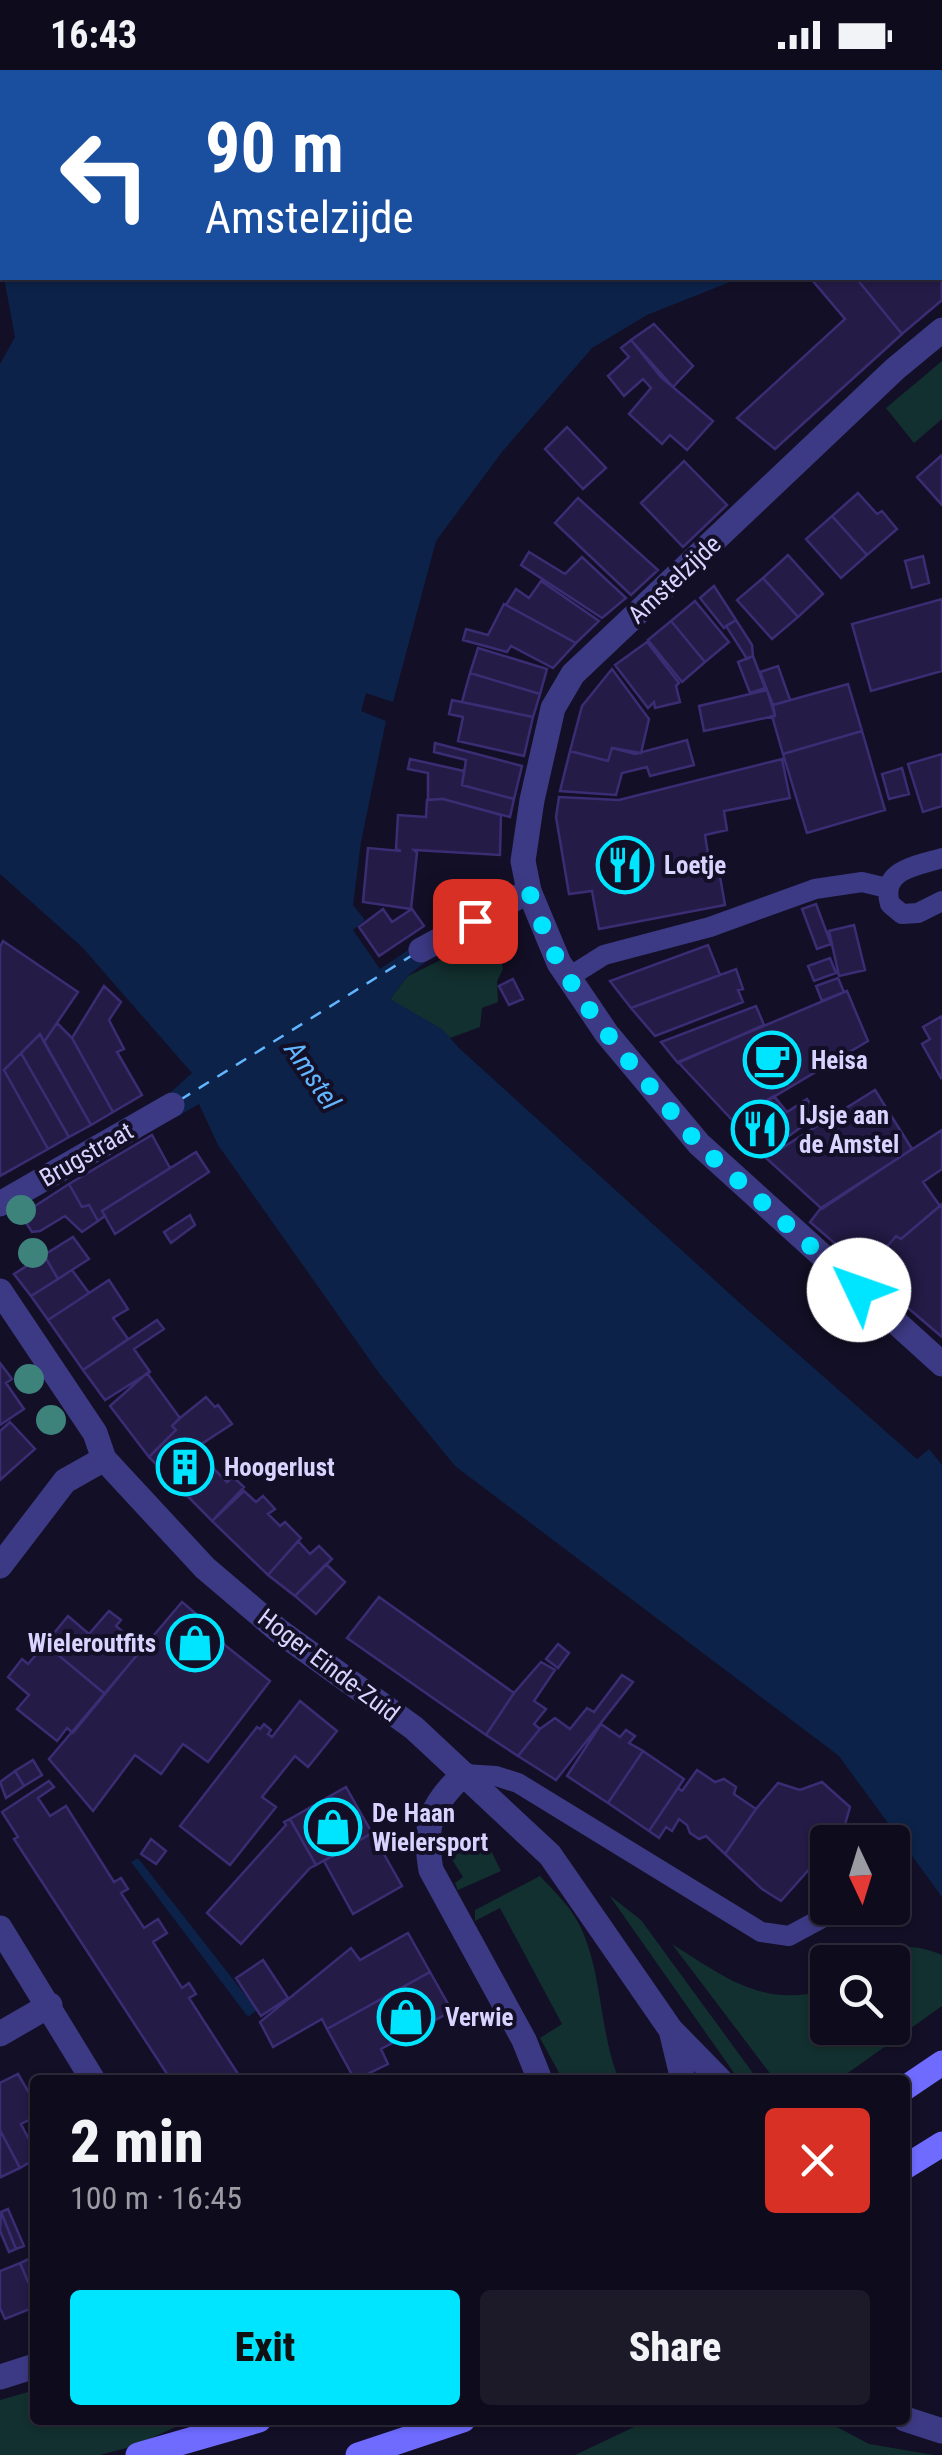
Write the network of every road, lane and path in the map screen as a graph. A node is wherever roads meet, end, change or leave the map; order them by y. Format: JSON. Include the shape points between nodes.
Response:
{"nodes":[{"id":1,"x":942,"y":330,"type":"edge"},
{"id":2,"x":942,"y":858,"type":"edge"},
{"id":3,"x":887,"y":888,"type":"junction"},
{"id":4,"x":529,"y":892,"type":"junction"},
{"id":5,"x":942,"y":901,"type":"edge"},
{"id":6,"x":420,"y":950,"type":"dead end"},
{"id":7,"x":569,"y":977,"type":"junction"},
{"id":8,"x":172,"y":1105,"type":"dead end"},
{"id":9,"x":0,"y":1204,"type":"edge"},
{"id":10,"x":0,"y":1292,"type":"edge"},
{"id":11,"x":942,"y":1364,"type":"edge"},
{"id":12,"x":104,"y":1459,"type":"junction"},
{"id":13,"x":0,"y":1566,"type":"edge"},
{"id":14,"x":464,"y":1774,"type":"junction"},
{"id":15,"x":810,"y":1925,"type":"edge"},
{"id":16,"x":0,"y":1928,"type":"edge"},
{"id":17,"x":50,"y":2006,"type":"junction"},
{"id":18,"x":672,"y":2030,"type":"junction"},
{"id":19,"x":0,"y":2034,"type":"edge"},
{"id":20,"x":942,"y":2063,"type":"edge"},
{"id":21,"x":90,"y":2075,"type":"edge"},
{"id":22,"x":538,"y":2075,"type":"edge"},
{"id":23,"x":682,"y":2075,"type":"edge"},
{"id":24,"x":715,"y":2075,"type":"edge"},
{"id":25,"x":910,"y":2085,"type":"edge"},
{"id":26,"x":942,"y":2144,"type":"edge"},
{"id":27,"x":910,"y":2164,"type":"edge"},
{"id":28,"x":30,"y":2368,"type":"edge"},
{"id":29,"x":0,"y":2377,"type":"edge"},
{"id":30,"x":910,"y":2421,"type":"edge"},
{"id":31,"x":242,"y":2425,"type":"edge"},
{"id":32,"x":448,"y":2425,"type":"edge"},
{"id":33,"x":942,"y":2432,"type":"edge"},
{"id":34,"x":138,"y":2455,"type":"edge"},
{"id":35,"x":358,"y":2455,"type":"edge"}],
"edges":[{"from":1,"to":4,"type":"street","name":"Amstelzijde","via":[[574,674],[553,708],[532,800],[523,861]]},
{"from":2,"to":3,"type":"lane","via":[[901,870]]},
{"from":3,"to":5,"type":"lane","via":[[890,904],[902,914]]},
{"from":3,"to":7,"type":"lane","via":[[862,882],[815,889],[604,955]]},
{"from":4,"to":6,"type":"street"},
{"from":4,"to":7,"type":"street","name":"Amstelzijde"},
{"from":7,"to":11,"type":"street","name":"Amstelzijde","via":[[698,1144]]},
{"from":8,"to":9,"type":"street","name":"Brugstraat"},
{"from":10,"to":12,"type":"street","name":"Hoger Einde-Zuid","via":[[95,1433]]},
{"from":12,"to":13,"type":"street","via":[[65,1480]]},
{"from":12,"to":14,"type":"street","name":"Hoger Einde-Zuid","via":[[205,1568]]},
{"from":14,"to":15,"type":"lane","via":[[518,1784],[761,1932],[789,1936]]},
{"from":14,"to":18,"type":"street","name":"Hoger Einde-Zuid","via":[[550,1856]]},
{"from":14,"to":22,"type":"street","via":[[431,1817],[430,1870]]},
{"from":16,"to":17,"type":"street"},
{"from":17,"to":19,"type":"street"},
{"from":17,"to":21,"type":"street"},
{"from":18,"to":23,"type":"street","name":"Hoger Einde-Zuid"},
{"from":18,"to":24,"type":"street","name":"Hoger Einde-Zuid"},
{"from":20,"to":25,"type":"main road"},
{"from":26,"to":27,"type":"main road"},
{"from":28,"to":29,"type":"street"},
{"from":30,"to":33,"type":"street"},
{"from":31,"to":34,"type":"main road"},
{"from":32,"to":35,"type":"main road"}]}
